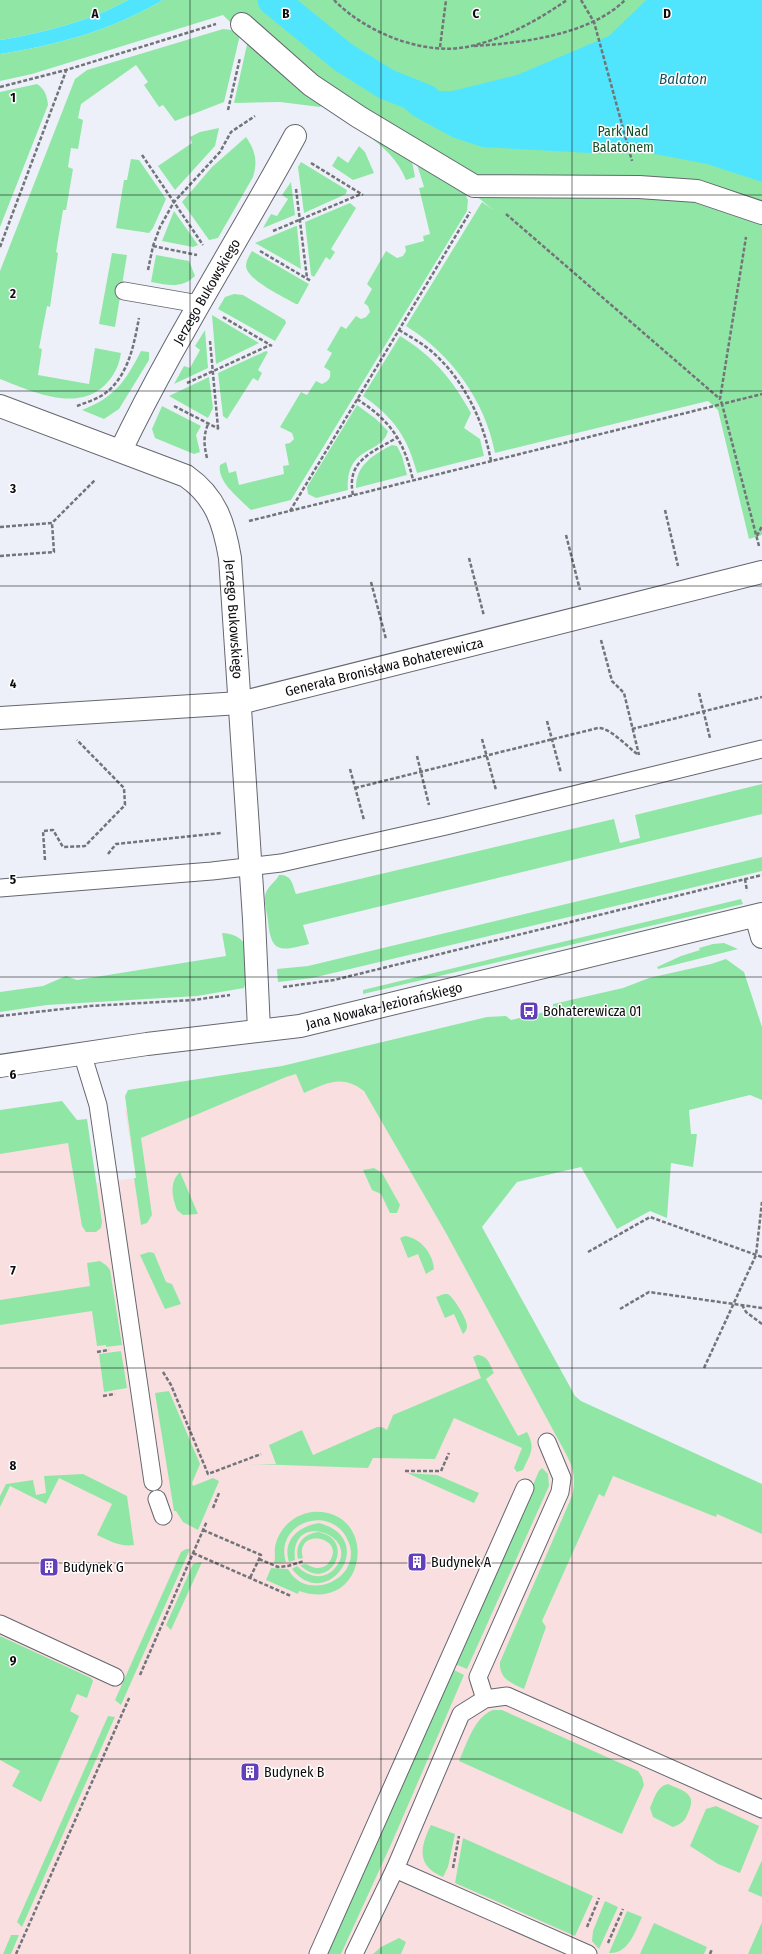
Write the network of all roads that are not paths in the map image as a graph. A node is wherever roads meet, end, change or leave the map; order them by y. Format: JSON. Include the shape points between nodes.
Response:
{"nodes":[{"id":1,"x":245,"y":26,"type":"road end"},
{"id":2,"x":292,"y":145,"type":"road end"},
{"id":3,"x":756,"y":211,"type":"edge"},
{"id":4,"x":124,"y":291,"type":"dead end"},
{"id":5,"x":199,"y":304,"type":"junction"},
{"id":6,"x":0,"y":406,"type":"edge"},
{"id":7,"x":121,"y":450,"type":"junction"},
{"id":8,"x":762,"y":572,"type":"edge"},
{"id":9,"x":240,"y":703,"type":"junction"},
{"id":10,"x":0,"y":718,"type":"edge"},
{"id":11,"x":762,"y":749,"type":"edge"},
{"id":12,"x":251,"y":867,"type":"junction"},
{"id":13,"x":0,"y":888,"type":"edge"},
{"id":14,"x":759,"y":915,"type":"edge"},
{"id":15,"x":762,"y":937,"type":"edge"},
{"id":16,"x":259,"y":1030,"type":"junction"},
{"id":17,"x":82,"y":1053,"type":"junction"},
{"id":18,"x":0,"y":1066,"type":"edge"},
{"id":19,"x":546,"y":1442,"type":"dead end"},
{"id":20,"x":153,"y":1482,"type":"dead end"},
{"id":21,"x":525,"y":1488,"type":"dead end"},
{"id":22,"x":157,"y":1499,"type":"dead end"},
{"id":23,"x":163,"y":1516,"type":"dead end"},
{"id":24,"x":0,"y":1624,"type":"edge"},
{"id":25,"x":115,"y":1678,"type":"dead end"},
{"id":26,"x":485,"y":1699,"type":"junction"},
{"id":27,"x":762,"y":1809,"type":"edge"},
{"id":28,"x":395,"y":1869,"type":"junction"},
{"id":29,"x":582,"y":1951,"type":"edge"},
{"id":30,"x":318,"y":1954,"type":"edge"},
{"id":31,"x":354,"y":1954,"type":"edge"}],
"edges":[{"from":1,"to":3,"type":"street","via":[[311,85],[474,186],[638,187],[698,191]]},
{"from":2,"to":5,"type":"street","name":"Jerzego Bukowskiego","via":[[242,240]]},
{"from":4,"to":5,"type":"lane"},
{"from":5,"to":7,"type":"street","name":"Jerzego Bukowskiego"},
{"from":6,"to":7,"type":"street","name":"Jerzego Bukowskiego"},
{"from":7,"to":9,"type":"street","name":"Jerzego Bukowskiego","via":[[186,476],[197,484],[214,505],[230,558]]},
{"from":8,"to":9,"type":"street","name":"Generała Bronisława Bohaterewicza"},
{"from":9,"to":10,"type":"street","name":"Generała Bronisława Bohaterewicza"},
{"from":9,"to":12,"type":"street","name":"Jerzego Bukowskiego"},
{"from":11,"to":12,"type":"lane","via":[[432,829],[281,863]]},
{"from":12,"to":13,"type":"lane"},
{"from":12,"to":16,"type":"street","name":"Jerzego Bukowskiego"},
{"from":14,"to":15,"type":"street"},
{"from":14,"to":16,"type":"street","name":"Jana Nowaka-Jeziorańskiego","via":[[300,1026]]},
{"from":16,"to":17,"type":"street","name":"Jana Nowaka-Jeziorańskiego"},
{"from":17,"to":18,"type":"street","name":"Jana Nowaka-Jeziorańskiego"},
{"from":17,"to":20,"type":"lane","via":[[98,1105]]},
{"from":19,"to":26,"type":"lane","via":[[562,1478],[560,1492],[478,1677]]},
{"from":21,"to":30,"type":"lane"},
{"from":22,"to":23,"type":"lane"},
{"from":24,"to":25,"type":"lane"},
{"from":26,"to":27,"type":"lane","via":[[507,1696]]},
{"from":26,"to":28,"type":"lane","via":[[461,1714]]},
{"from":28,"to":29,"type":"lane"},
{"from":28,"to":31,"type":"lane"}]}
